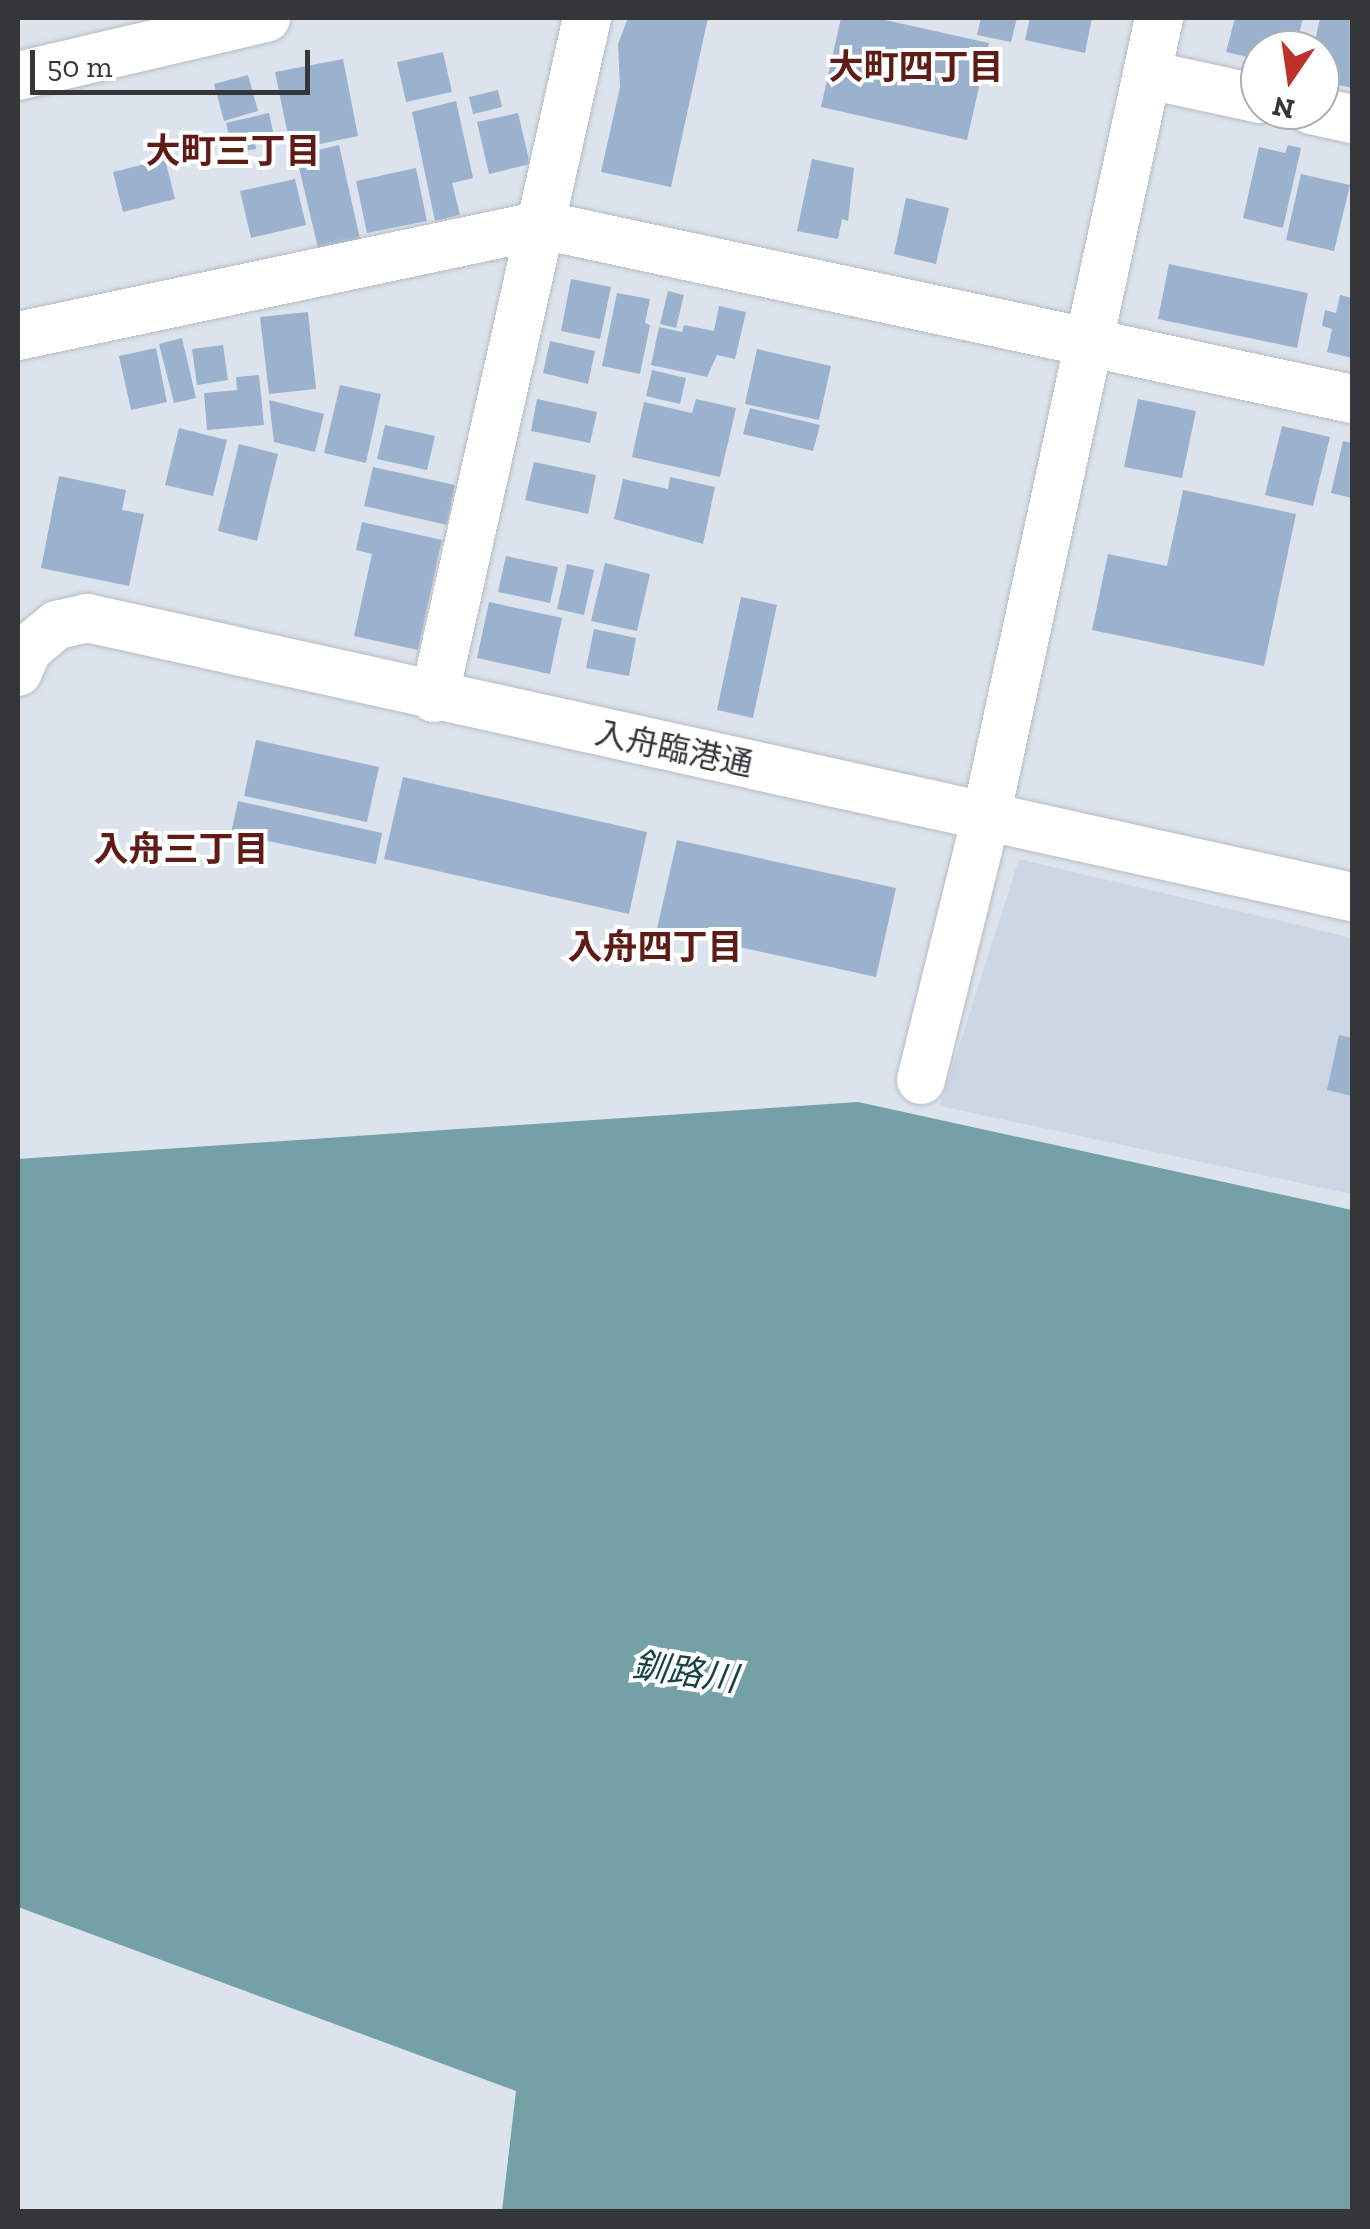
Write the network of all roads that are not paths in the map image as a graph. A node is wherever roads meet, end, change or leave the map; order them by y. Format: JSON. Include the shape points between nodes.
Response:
{"nodes":[{"id":1,"x":266,"y":18,"type":"edge"},
{"id":2,"x":587,"y":18,"type":"edge"},
{"id":3,"x":1158,"y":18,"type":"edge"},
{"id":4,"x":18,"y":76,"type":"edge"},
{"id":5,"x":1149,"y":76,"type":"junction"},
{"id":6,"x":1240,"y":95,"type":"edge"},
{"id":7,"x":542,"y":225,"type":"junction"},
{"id":8,"x":18,"y":336,"type":"edge"},
{"id":9,"x":1091,"y":342,"type":"junction"},
{"id":10,"x":1352,"y":399,"type":"edge"},
{"id":11,"x":21,"y":648,"type":"edge"},
{"id":12,"x":434,"y":698,"type":"junction"},
{"id":13,"x":986,"y":817,"type":"junction"},
{"id":14,"x":1352,"y":897,"type":"edge"},
{"id":15,"x":921,"y":1080,"type":"dead end"}],
"edges":[{"from":1,"to":4,"type":"street"},
{"from":2,"to":7,"type":"street"},
{"from":3,"to":5,"type":"street"},
{"from":5,"to":6,"type":"street"},
{"from":5,"to":9,"type":"street"},
{"from":7,"to":8,"type":"street"},
{"from":7,"to":9,"type":"street"},
{"from":7,"to":12,"type":"street"},
{"from":9,"to":10,"type":"street"},
{"from":9,"to":13,"type":"street"},
{"from":11,"to":12,"type":"street","name":"入舟臨港通","via":[[58,625],[87,618]]},
{"from":12,"to":13,"type":"street","name":"入舟臨港通"},
{"from":13,"to":14,"type":"street","name":"入舟臨港通"},
{"from":13,"to":15,"type":"street"}]}
